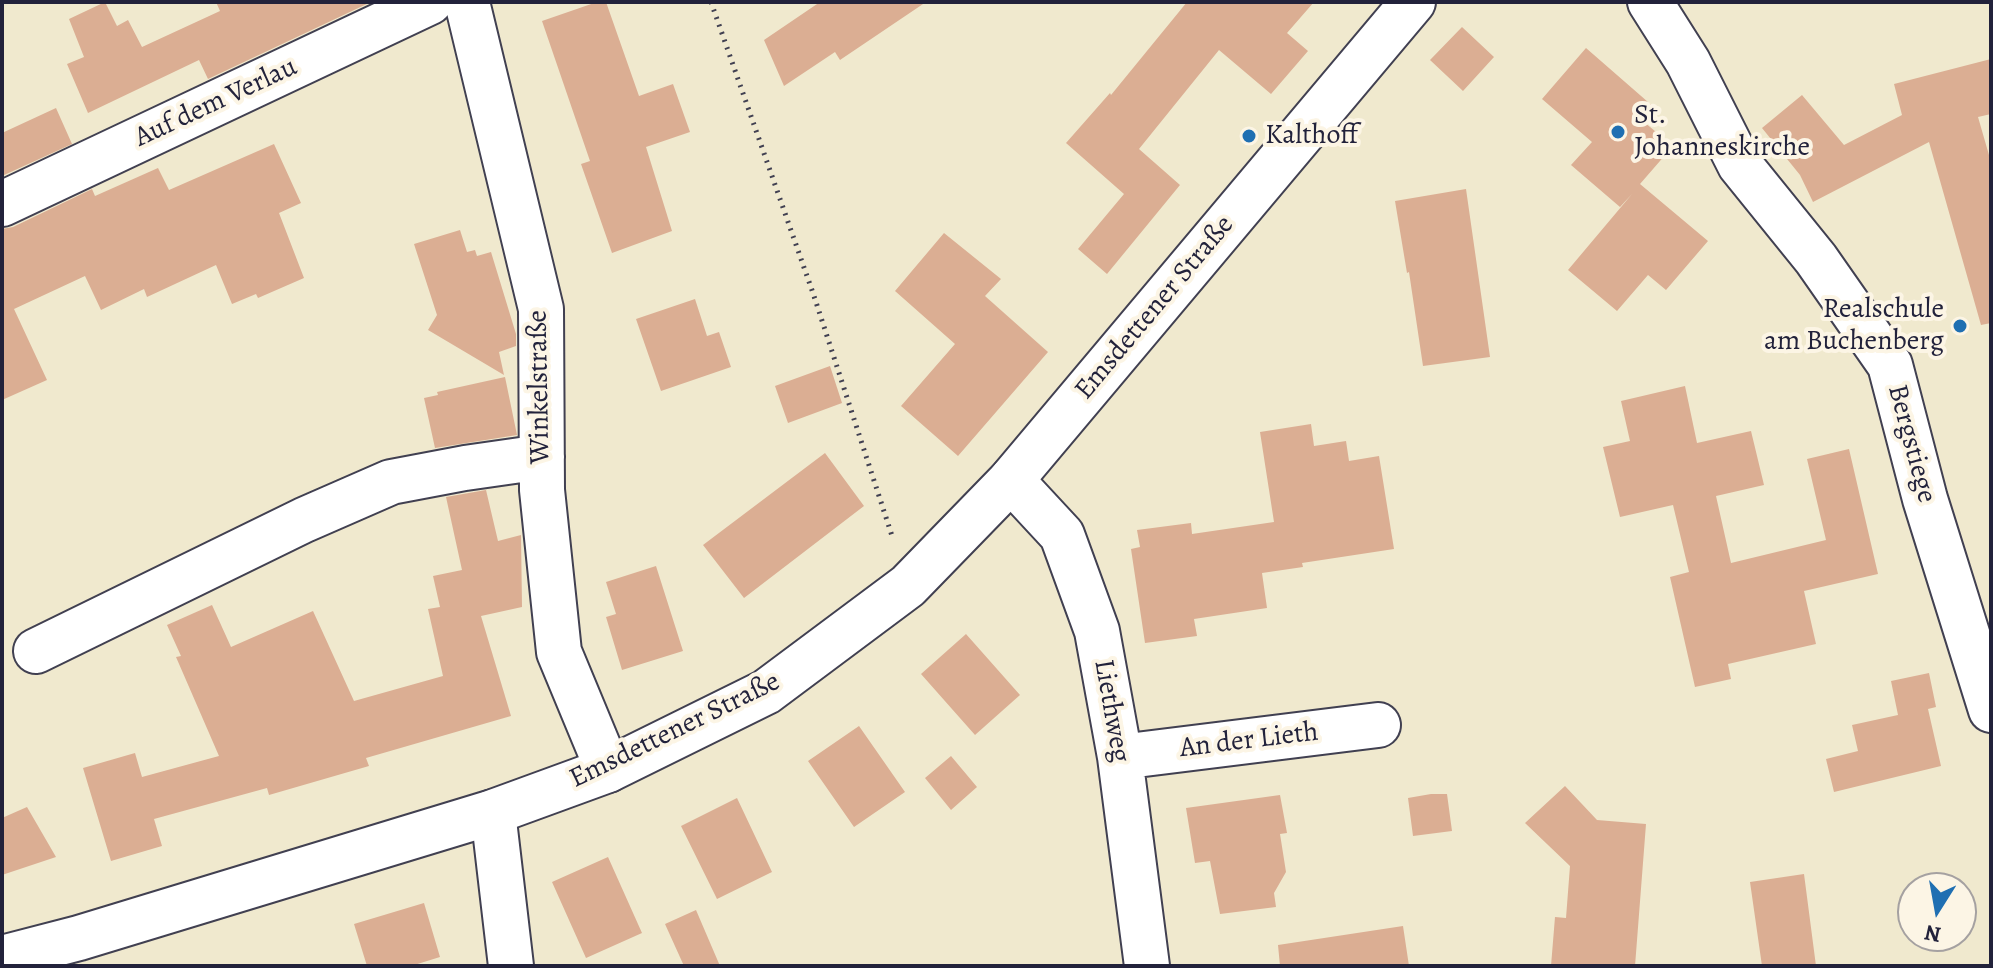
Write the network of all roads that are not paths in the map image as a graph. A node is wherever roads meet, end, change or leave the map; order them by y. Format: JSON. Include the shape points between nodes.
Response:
{"nodes":[{"id":1,"x":430,"y":2,"type":"edge"},
{"id":2,"x":467,"y":2,"type":"edge"},
{"id":3,"x":1413,"y":2,"type":"edge"},
{"id":4,"x":1650,"y":2,"type":"edge"},
{"id":5,"x":2,"y":204,"type":"edge"},
{"id":6,"x":542,"y":457,"type":"junction"},
{"id":7,"x":1011,"y":480,"type":"junction"},
{"id":8,"x":36,"y":651,"type":"dead end"},
{"id":9,"x":1991,"y":710,"type":"edge"},
{"id":10,"x":1378,"y":725,"type":"dead end"},
{"id":11,"x":1120,"y":757,"type":"junction"},
{"id":12,"x":608,"y":770,"type":"junction"},
{"id":13,"x":493,"y":812,"type":"junction"},
{"id":14,"x":2,"y":958,"type":"edge"},
{"id":15,"x":511,"y":966,"type":"edge"},
{"id":16,"x":1147,"y":966,"type":"edge"}],
"edges":[{"from":1,"to":5,"type":"street","name":"Auf dem Verlau"},
{"from":2,"to":6,"type":"street","name":"Winkelstraße","via":[[541,309]]},
{"from":3,"to":7,"type":"street","name":"Emsdettener Straße"},
{"from":4,"to":9,"type":"street","name":"Bergstiege","via":[[1688,62],[1740,165],[1816,259],[1890,365],[1925,499]]},
{"from":6,"to":8,"type":"street","via":[[391,482]]},
{"from":6,"to":12,"type":"street","name":"Winkelstraße","via":[[559,652]]},
{"from":7,"to":11,"type":"street","name":"Liethweg","via":[[1062,535],[1097,631]]},
{"from":7,"to":12,"type":"street","name":"Emsdettener Straße","via":[[908,586],[766,692]]},
{"from":10,"to":11,"type":"street","name":"An der Lieth"},
{"from":11,"to":16,"type":"street","name":"Liethweg"},
{"from":12,"to":13,"type":"street","name":"Emsdettener Straße"},
{"from":13,"to":14,"type":"street","name":"Emsdettener Straße"},
{"from":13,"to":15,"type":"street"}]}
